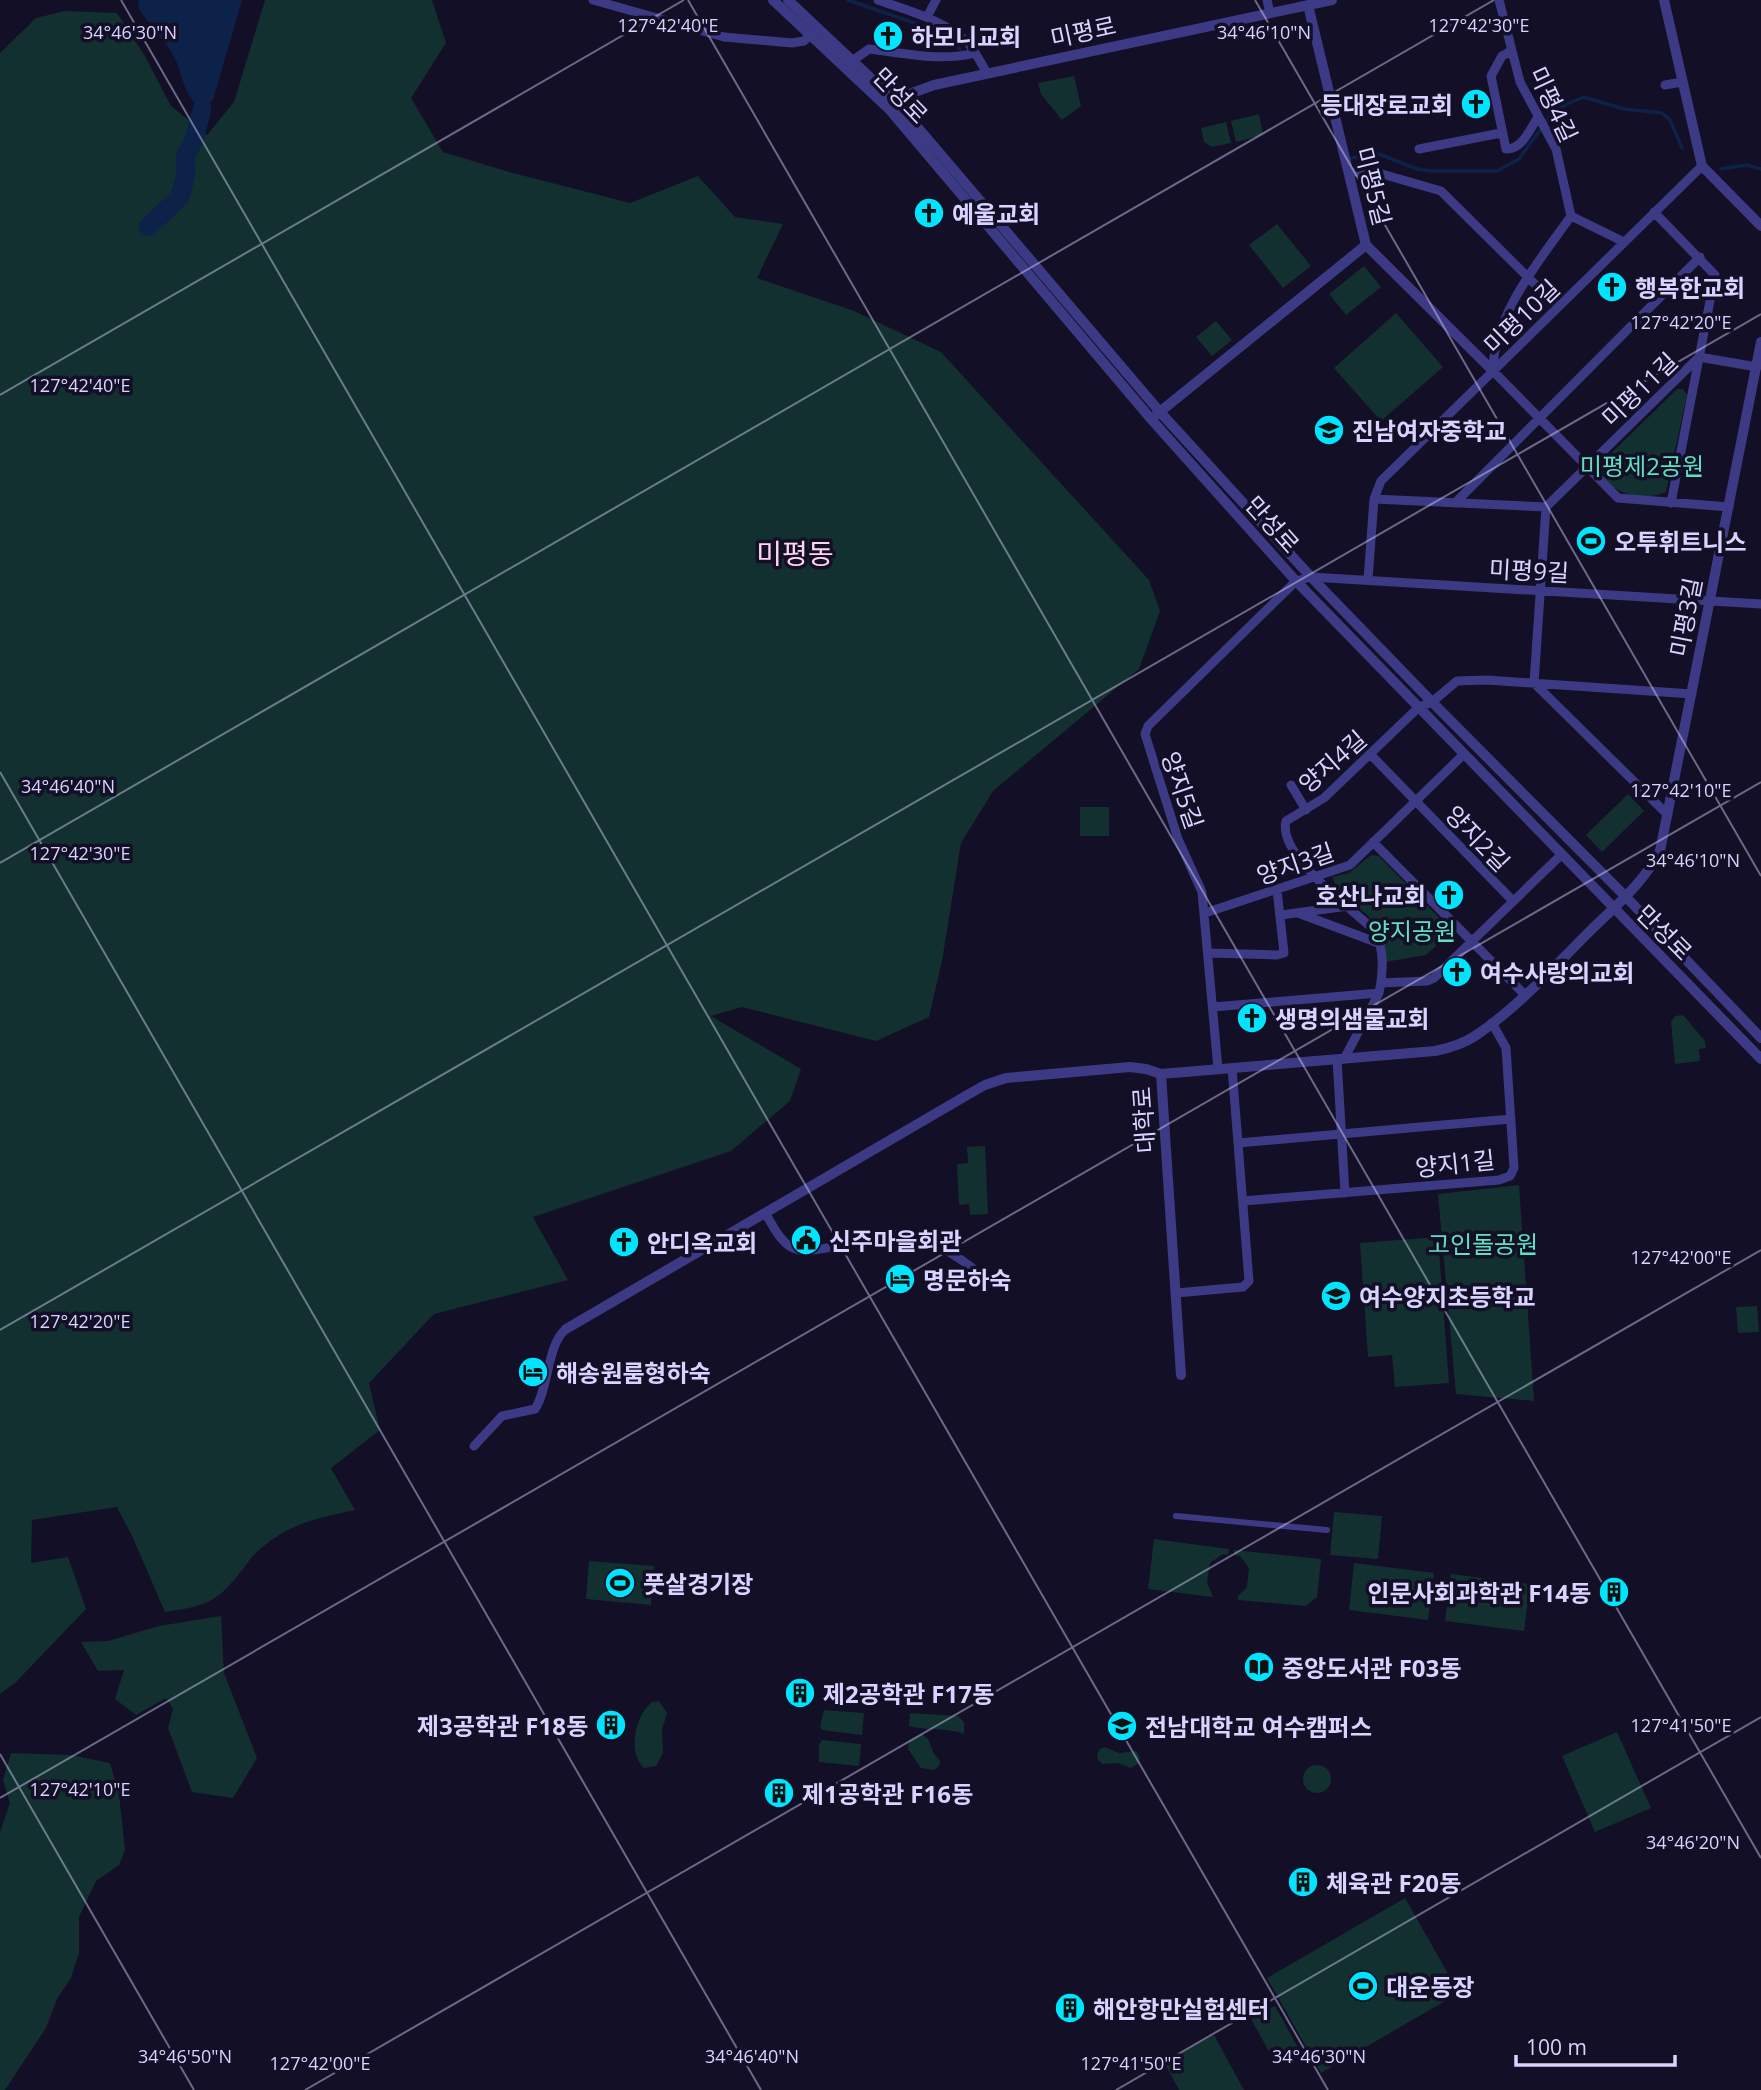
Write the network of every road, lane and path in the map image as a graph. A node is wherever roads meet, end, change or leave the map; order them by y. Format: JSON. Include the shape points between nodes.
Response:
{"nodes":[{"id":1,"x":593,"y":0,"type":"edge"},
{"id":2,"x":773,"y":0,"type":"edge"},
{"id":3,"x":788,"y":0,"type":"edge"},
{"id":4,"x":878,"y":0,"type":"edge"},
{"id":5,"x":936,"y":0,"type":"edge"},
{"id":6,"x":1267,"y":0,"type":"edge"},
{"id":7,"x":1332,"y":0,"type":"edge"},
{"id":8,"x":1499,"y":0,"type":"edge"},
{"id":9,"x":1664,"y":0,"type":"edge"},
{"id":10,"x":1308,"y":5,"type":"junction"},
{"id":11,"x":1270,"y":13,"type":"junction"},
{"id":12,"x":927,"y":17,"type":"junction"},
{"id":13,"x":813,"y":32,"type":"junction"},
{"id":14,"x":1511,"y":51,"type":"junction"},
{"id":15,"x":975,"y":53,"type":"junction"},
{"id":16,"x":852,"y":61,"type":"junction"},
{"id":17,"x":987,"y":73,"type":"junction"},
{"id":18,"x":1682,"y":82,"type":"junction"},
{"id":19,"x":1665,"y":85,"type":"dead end"},
{"id":20,"x":893,"y":106,"type":"junction"},
{"id":21,"x":1539,"y":119,"type":"junction"},
{"id":22,"x":1501,"y":133,"type":"junction"},
{"id":23,"x":1419,"y":149,"type":"dead end"},
{"id":24,"x":1702,"y":166,"type":"junction"},
{"id":25,"x":1349,"y":172,"type":"junction"},
{"id":26,"x":1654,"y":212,"type":"junction"},
{"id":27,"x":1570,"y":216,"type":"junction"},
{"id":28,"x":1761,"y":226,"type":"edge"},
{"id":29,"x":1624,"y":242,"type":"junction"},
{"id":30,"x":1367,"y":245,"type":"junction"},
{"id":31,"x":1700,"y":257,"type":"junction"},
{"id":32,"x":1528,"y":277,"type":"junction"},
{"id":33,"x":1558,"y":307,"type":"junction"},
{"id":34,"x":1761,"y":342,"type":"edge"},
{"id":35,"x":1699,"y":357,"type":"junction"},
{"id":36,"x":1757,"y":367,"type":"junction"},
{"id":37,"x":1493,"y":371,"type":"junction"},
{"id":38,"x":1155,"y":416,"type":"junction"},
{"id":39,"x":1539,"y":418,"type":"junction"},
{"id":40,"x":1587,"y":467,"type":"junction"},
{"id":41,"x":1374,"y":499,"type":"junction"},
{"id":42,"x":1455,"y":503,"type":"junction"},
{"id":43,"x":1671,"y":503,"type":"junction"},
{"id":44,"x":1729,"y":507,"type":"junction"},
{"id":45,"x":1546,"y":508,"type":"junction"},
{"id":46,"x":1311,"y":577,"type":"junction"},
{"id":47,"x":1368,"y":580,"type":"junction"},
{"id":48,"x":1296,"y":581,"type":"junction"},
{"id":49,"x":1540,"y":590,"type":"junction"},
{"id":50,"x":1710,"y":600,"type":"junction"},
{"id":51,"x":1761,"y":604,"type":"edge"},
{"id":52,"x":1534,"y":683,"type":"junction"},
{"id":53,"x":1692,"y":694,"type":"junction"},
{"id":54,"x":1432,"y":702,"type":"junction"},
{"id":55,"x":1419,"y":707,"type":"junction"},
{"id":56,"x":1370,"y":754,"type":"junction"},
{"id":57,"x":1464,"y":754,"type":"junction"},
{"id":58,"x":1291,"y":785,"type":"dead end"},
{"id":59,"x":1416,"y":802,"type":"junction"},
{"id":60,"x":1306,"y":810,"type":"junction"},
{"id":61,"x":1668,"y":815,"type":"junction"},
{"id":62,"x":1373,"y":842,"type":"junction"},
{"id":63,"x":1561,"y":855,"type":"junction"},
{"id":64,"x":1316,"y":877,"type":"junction"},
{"id":65,"x":1277,"y":890,"type":"junction"},
{"id":66,"x":1625,"y":896,"type":"junction"},
{"id":67,"x":1513,"y":901,"type":"junction"},
{"id":68,"x":1348,"y":906,"type":"junction"},
{"id":69,"x":1612,"y":908,"type":"junction"},
{"id":70,"x":1205,"y":913,"type":"junction"},
{"id":71,"x":1298,"y":913,"type":"junction"},
{"id":72,"x":1281,"y":915,"type":"junction"},
{"id":73,"x":1473,"y":942,"type":"junction"},
{"id":74,"x":1381,"y":944,"type":"junction"},
{"id":75,"x":1208,"y":953,"type":"junction"},
{"id":76,"x":1381,"y":983,"type":"junction"},
{"id":77,"x":1379,"y":993,"type":"junction"},
{"id":78,"x":1525,"y":995,"type":"junction"},
{"id":79,"x":1213,"y":1007,"type":"junction"},
{"id":80,"x":1492,"y":1023,"type":"junction"},
{"id":81,"x":1761,"y":1038,"type":"edge"},
{"id":82,"x":1340,"y":1059,"type":"junction"},
{"id":83,"x":1761,"y":1059,"type":"edge"},
{"id":84,"x":1232,"y":1068,"type":"junction"},
{"id":85,"x":1218,"y":1069,"type":"junction"},
{"id":86,"x":1161,"y":1074,"type":"junction"},
{"id":87,"x":1511,"y":1119,"type":"junction"},
{"id":88,"x":1341,"y":1134,"type":"junction"},
{"id":89,"x":1238,"y":1143,"type":"junction"},
{"id":90,"x":1345,"y":1193,"type":"junction"},
{"id":91,"x":1243,"y":1201,"type":"junction"},
{"id":92,"x":765,"y":1213,"type":"junction"},
{"id":93,"x":990,"y":1283,"type":"dead end"},
{"id":94,"x":1176,"y":1293,"type":"junction"},
{"id":95,"x":566,"y":1329,"type":"joint"},
{"id":96,"x":1181,"y":1375,"type":"dead end"},
{"id":97,"x":474,"y":1446,"type":"dead end"},
{"id":98,"x":1176,"y":1516,"type":"dead end"},
{"id":99,"x":1326,"y":1530,"type":"dead end"}],
"edges":[{"from":1,"to":13,"type":"street","via":[[724,37],[792,43],[804,41]]},
{"from":2,"to":13,"type":"street","name":"만성로"},
{"from":3,"to":13,"type":"street","name":"만성로"},
{"from":4,"to":12,"type":"street"},
{"from":5,"to":12,"type":"street"},
{"from":6,"to":11,"type":"street"},
{"from":7,"to":10,"type":"street","name":"미평로"},
{"from":8,"to":14,"type":"street","name":"미평4길"},
{"from":9,"to":18,"type":"street"},
{"from":10,"to":11,"type":"street","name":"미평로"},
{"from":10,"to":25,"type":"street","name":"미평5길"},
{"from":11,"to":17,"type":"street","name":"미평로"},
{"from":12,"to":15,"type":"street","via":[[955,33]]},
{"from":13,"to":16,"type":"street","name":"만성로"},
{"from":13,"to":20,"type":"street","name":"만성로"},
{"from":14,"to":21,"type":"street","name":"미평4길"},
{"from":14,"to":22,"type":"street","via":[[1502,56],[1491,75]]},
{"from":15,"to":16,"type":"street","via":[[958,58],[869,49]]},
{"from":15,"to":17,"type":"street"},
{"from":16,"to":20,"type":"street","name":"만성로"},
{"from":17,"to":20,"type":"street","name":"미평로","via":[[922,88]]},
{"from":18,"to":19,"type":"street"},
{"from":18,"to":24,"type":"street"},
{"from":20,"to":38,"type":"street","name":"만성로"},
{"from":21,"to":22,"type":"street","via":[[1513,149],[1505,148]]},
{"from":21,"to":27,"type":"street","name":"미평4길","via":[[1556,149]]},
{"from":22,"to":23,"type":"street"},
{"from":24,"to":26,"type":"street","name":"미평10길"},
{"from":24,"to":28,"type":"street"},
{"from":25,"to":30,"type":"street","name":"미평5길"},
{"from":25,"to":32,"type":"street","via":[[1375,172],[1441,191]]},
{"from":26,"to":29,"type":"street","name":"미평10길"},
{"from":26,"to":31,"type":"street","name":"미평11길"},
{"from":27,"to":29,"type":"street"},
{"from":27,"to":32,"type":"street"},
{"from":29,"to":33,"type":"street","name":"미평10길"},
{"from":30,"to":37,"type":"street","name":"미평5길"},
{"from":30,"to":38,"type":"street"},
{"from":31,"to":35,"type":"street","name":"미평11길","via":[[1715,277]]},
{"from":31,"to":39,"type":"street","name":"미평11길"},
{"from":32,"to":33,"type":"street"},
{"from":32,"to":37,"type":"street","via":[[1500,333]]},
{"from":33,"to":37,"type":"street","name":"미평10길"},
{"from":34,"to":36,"type":"street","name":"미평3길"},
{"from":35,"to":36,"type":"street","name":"미평11길"},
{"from":35,"to":40,"type":"street","name":"미평11길"},
{"from":35,"to":43,"type":"street","name":"미평11길"},
{"from":36,"to":44,"type":"street","name":"미평3길"},
{"from":37,"to":39,"type":"street"},
{"from":37,"to":41,"type":"street","name":"미평10길","via":[[1392,469]]},
{"from":38,"to":46,"type":"street","name":"만성로"},
{"from":38,"to":48,"type":"street","name":"만성로"},
{"from":39,"to":40,"type":"street"},
{"from":39,"to":42,"type":"street"},
{"from":40,"to":43,"type":"street","via":[[1620,499]]},
{"from":40,"to":45,"type":"street","name":"미평11길"},
{"from":41,"to":42,"type":"street"},
{"from":41,"to":47,"type":"street","name":"미평10길"},
{"from":42,"to":45,"type":"street"},
{"from":43,"to":44,"type":"street"},
{"from":44,"to":50,"type":"street","name":"미평3길"},
{"from":45,"to":49,"type":"street"},
{"from":46,"to":47,"type":"street","name":"미평9길"},
{"from":46,"to":48,"type":"street","name":"미평9길"},
{"from":46,"to":54,"type":"street","name":"만성로"},
{"from":47,"to":49,"type":"street","name":"미평9길"},
{"from":48,"to":55,"type":"street","name":"만성로"},
{"from":48,"to":70,"type":"street","name":"양지5길","via":[[1145,732],[1178,839],[1202,889]]},
{"from":49,"to":50,"type":"street","name":"미평9길"},
{"from":49,"to":52,"type":"street"},
{"from":50,"to":51,"type":"street","name":"미평9길"},
{"from":50,"to":53,"type":"street","name":"미평3길"},
{"from":52,"to":53,"type":"street","name":"미평3길"},
{"from":52,"to":54,"type":"street","name":"미평3길","via":[[1461,680]]},
{"from":52,"to":61,"type":"street"},
{"from":53,"to":61,"type":"street","name":"미평3길"},
{"from":54,"to":55,"type":"street","name":"미평3길"},
{"from":54,"to":66,"type":"street","name":"만성로"},
{"from":55,"to":56,"type":"street","name":"양지4길"},
{"from":55,"to":57,"type":"street","name":"만성로"},
{"from":56,"to":59,"type":"street"},
{"from":56,"to":60,"type":"street","name":"양지4길","via":[[1324,799]]},
{"from":57,"to":59,"type":"street","name":"양지3길"},
{"from":57,"to":63,"type":"street","name":"만성로"},
{"from":58,"to":60,"type":"street"},
{"from":59,"to":62,"type":"street","name":"양지3길"},
{"from":59,"to":67,"type":"street","name":"양지2길"},
{"from":60,"to":64,"type":"street","name":"양지4길","via":[[1284,825],[1297,859]]},
{"from":61,"to":66,"type":"street","name":"미평3길","via":[[1654,861]]},
{"from":62,"to":64,"type":"street","name":"양지3길","via":[[1350,865]]},
{"from":62,"to":73,"type":"street"},
{"from":63,"to":67,"type":"street","name":"양지2길"},
{"from":63,"to":69,"type":"street","name":"만성로"},
{"from":64,"to":65,"type":"street","name":"양지3길"},
{"from":64,"to":68,"type":"street"},
{"from":65,"to":70,"type":"street","name":"양지3길"},
{"from":65,"to":72,"type":"street"},
{"from":66,"to":69,"type":"street","name":"미평3길"},
{"from":66,"to":81,"type":"street","name":"만성로"},
{"from":67,"to":73,"type":"street","name":"양지2길"},
{"from":68,"to":71,"type":"street"},
{"from":68,"to":74,"type":"street","via":[[1374,930]]},
{"from":69,"to":78,"type":"street","name":"대학로"},
{"from":69,"to":83,"type":"street","name":"만성로"},
{"from":70,"to":75,"type":"street","name":"양지5길"},
{"from":71,"to":72,"type":"street"},
{"from":71,"to":74,"type":"street"},
{"from":72,"to":75,"type":"street","via":[[1282,954]]},
{"from":73,"to":76,"type":"street","name":"양지2길","via":[[1430,980]]},
{"from":73,"to":78,"type":"street"},
{"from":74,"to":76,"type":"street"},
{"from":75,"to":79,"type":"street","name":"양지5길"},
{"from":76,"to":77,"type":"street"},
{"from":77,"to":79,"type":"street"},
{"from":77,"to":82,"type":"street"},
{"from":78,"to":80,"type":"street","name":"대학로"},
{"from":79,"to":85,"type":"street","name":"양지5길"},
{"from":80,"to":82,"type":"street","name":"대학로","via":[[1473,1037],[1435,1051]]},
{"from":80,"to":87,"type":"street","name":"양지1길","via":[[1506,1048]]},
{"from":82,"to":84,"type":"street","name":"대학로"},
{"from":82,"to":88,"type":"street"},
{"from":84,"to":85,"type":"street","name":"대학로"},
{"from":84,"to":89,"type":"street"},
{"from":85,"to":86,"type":"street","name":"대학로"},
{"from":86,"to":92,"type":"street","via":[[1130,1068],[996,1080]]},
{"from":86,"to":94,"type":"street","name":"대학로"},
{"from":87,"to":88,"type":"street","name":"양지1길"},
{"from":87,"to":90,"type":"street","name":"양지1길","via":[[1514,1168],[1505,1179]]},
{"from":88,"to":89,"type":"street","name":"양지1길"},
{"from":88,"to":90,"type":"street"},
{"from":89,"to":91,"type":"street"},
{"from":90,"to":91,"type":"street","name":"양지1길"},
{"from":91,"to":94,"type":"street","via":[[1248,1284]]},
{"from":92,"to":93,"type":"street","via":[[785,1243],[796,1250],[903,1235],[959,1258]]},
{"from":92,"to":95,"type":"street"},
{"from":94,"to":96,"type":"street","name":"대학로"},
{"from":95,"to":97,"type":"street","via":[[555,1345],[534,1409],[502,1416]]},
{"from":98,"to":99,"type":"street"}]}
